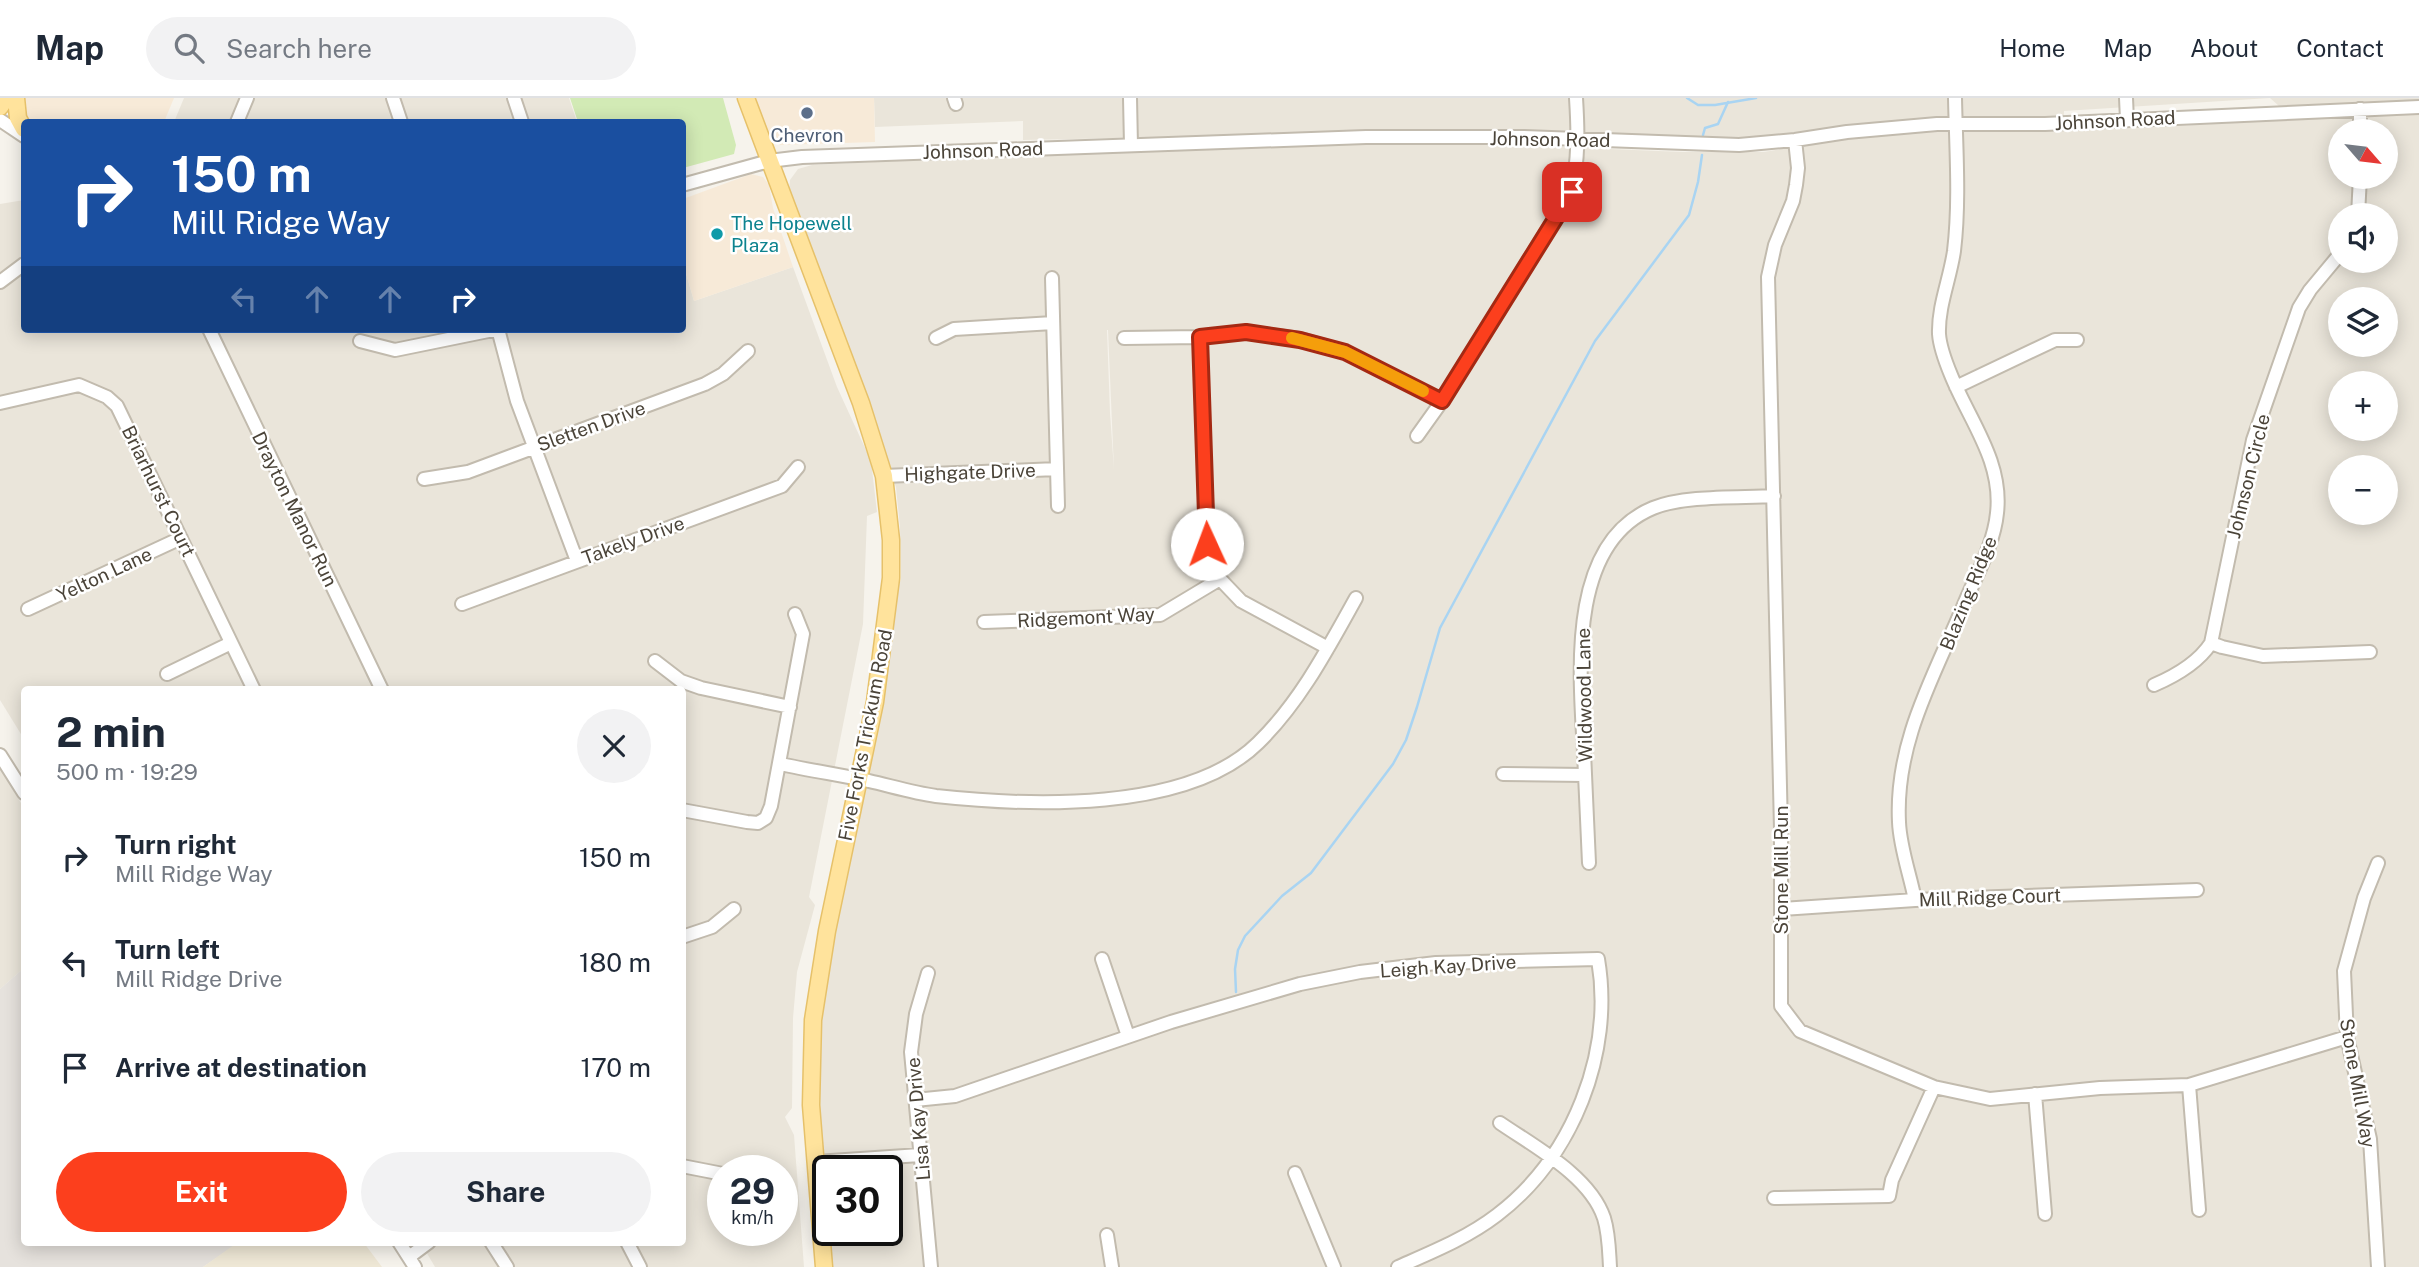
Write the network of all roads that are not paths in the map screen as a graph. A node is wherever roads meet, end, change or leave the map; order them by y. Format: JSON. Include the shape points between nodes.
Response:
{"nodes":[{"id":1,"x":6,"y":98,"type":"edge"},
{"id":2,"x":16,"y":98,"type":"edge"},
{"id":3,"x":247,"y":98,"type":"edge"},
{"id":4,"x":393,"y":98,"type":"edge"},
{"id":5,"x":514,"y":98,"type":"edge"},
{"id":6,"x":746,"y":98,"type":"edge"},
{"id":7,"x":1130,"y":98,"type":"edge"},
{"id":8,"x":1576,"y":98,"type":"edge"},
{"id":9,"x":1955,"y":98,"type":"edge"},
{"id":10,"x":2126,"y":98,"type":"edge"},
{"id":11,"x":0,"y":107,"type":"edge"},
{"id":12,"x":2419,"y":107,"type":"edge"},
{"id":13,"x":2360,"y":109,"type":"junction"},
{"id":14,"x":238,"y":119,"type":"edge"},
{"id":15,"x":400,"y":119,"type":"edge"},
{"id":16,"x":521,"y":119,"type":"edge"},
{"id":17,"x":2360,"y":119,"type":"edge"},
{"id":18,"x":0,"y":120,"type":"edge"},
{"id":19,"x":2127,"y":120,"type":"junction"},
{"id":20,"x":1956,"y":123,"type":"junction"},
{"id":21,"x":21,"y":124,"type":"edge"},
{"id":22,"x":21,"y":134,"type":"edge"},
{"id":23,"x":1576,"y":139,"type":"junction"},
{"id":24,"x":1795,"y":140,"type":"junction"},
{"id":25,"x":1131,"y":145,"type":"junction"},
{"id":26,"x":769,"y":161,"type":"junction"},
{"id":27,"x":686,"y":183,"type":"edge"},
{"id":28,"x":21,"y":266,"type":"edge"},
{"id":29,"x":2328,"y":268,"type":"edge"},
{"id":30,"x":1052,"y":278,"type":"dead end"},
{"id":31,"x":0,"y":282,"type":"edge"},
{"id":32,"x":1053,"y":323,"type":"junction"},
{"id":33,"x":211,"y":333,"type":"edge"},
{"id":34,"x":478,"y":333,"type":"edge"},
{"id":35,"x":499,"y":333,"type":"edge"},
{"id":36,"x":1200,"y":337,"type":"junction"},
{"id":37,"x":936,"y":338,"type":"dead end"},
{"id":38,"x":1124,"y":338,"type":"dead end"},
{"id":39,"x":2077,"y":340,"type":"dead end"},
{"id":40,"x":360,"y":341,"type":"dead end"},
{"id":41,"x":748,"y":351,"type":"dead end"},
{"id":42,"x":1956,"y":387,"type":"junction"},
{"id":43,"x":1442,"y":401,"type":"junction"},
{"id":44,"x":0,"y":403,"type":"edge"},
{"id":45,"x":1417,"y":436,"type":"dead end"},
{"id":46,"x":533,"y":447,"type":"junction"},
{"id":47,"x":798,"y":467,"type":"dead end"},
{"id":48,"x":1057,"y":469,"type":"junction"},
{"id":49,"x":884,"y":476,"type":"junction"},
{"id":50,"x":424,"y":479,"type":"dead end"},
{"id":51,"x":1774,"y":496,"type":"junction"},
{"id":52,"x":1058,"y":506,"type":"dead end"},
{"id":53,"x":181,"y":538,"type":"junction"},
{"id":54,"x":577,"y":561,"type":"junction"},
{"id":55,"x":1220,"y":579,"type":"junction"},
{"id":56,"x":1356,"y":598,"type":"dead end"},
{"id":57,"x":462,"y":604,"type":"dead end"},
{"id":58,"x":27,"y":610,"type":"dead end"},
{"id":59,"x":795,"y":614,"type":"dead end"},
{"id":60,"x":984,"y":622,"type":"dead end"},
{"id":61,"x":232,"y":643,"type":"junction"},
{"id":62,"x":2211,"y":643,"type":"junction"},
{"id":63,"x":1328,"y":648,"type":"junction"},
{"id":64,"x":2370,"y":652,"type":"dead end"},
{"id":65,"x":655,"y":662,"type":"dead end"},
{"id":66,"x":167,"y":674,"type":"dead end"},
{"id":67,"x":2154,"y":685,"type":"dead end"},
{"id":68,"x":252,"y":686,"type":"edge"},
{"id":69,"x":380,"y":686,"type":"edge"},
{"id":70,"x":790,"y":706,"type":"junction"},
{"id":71,"x":0,"y":755,"type":"edge"},
{"id":72,"x":780,"y":764,"type":"junction"},
{"id":73,"x":1503,"y":774,"type":"dead end"},
{"id":74,"x":1585,"y":775,"type":"junction"},
{"id":75,"x":858,"y":779,"type":"junction"},
{"id":76,"x":21,"y":788,"type":"edge"},
{"id":77,"x":686,"y":811,"type":"edge"},
{"id":78,"x":1589,"y":863,"type":"dead end"},
{"id":79,"x":2378,"y":863,"type":"dead end"},
{"id":80,"x":2197,"y":890,"type":"dead end"},
{"id":81,"x":1915,"y":900,"type":"junction"},
{"id":82,"x":734,"y":909,"type":"dead end"},
{"id":83,"x":1782,"y":909,"type":"junction"},
{"id":84,"x":686,"y":936,"type":"edge"},
{"id":85,"x":1101,"y":959,"type":"dead end"},
{"id":86,"x":929,"y":972,"type":"dead end"},
{"id":87,"x":1128,"y":1037,"type":"junction"},
{"id":88,"x":2347,"y":1037,"type":"junction"},
{"id":89,"x":2189,"y":1085,"type":"junction"},
{"id":90,"x":1934,"y":1087,"type":"junction"},
{"id":91,"x":2035,"y":1094,"type":"junction"},
{"id":92,"x":915,"y":1100,"type":"junction"},
{"id":93,"x":1500,"y":1123,"type":"dead end"},
{"id":94,"x":815,"y":1155,"type":"edge"},
{"id":95,"x":920,"y":1155,"type":"junction"},
{"id":96,"x":903,"y":1156,"type":"edge"},
{"id":97,"x":1551,"y":1159,"type":"junction"},
{"id":98,"x":686,"y":1167,"type":"edge"},
{"id":99,"x":707,"y":1171,"type":"edge"},
{"id":100,"x":1295,"y":1173,"type":"dead end"},
{"id":101,"x":1774,"y":1198,"type":"dead end"},
{"id":102,"x":2199,"y":1210,"type":"dead end"},
{"id":103,"x":2045,"y":1214,"type":"dead end"},
{"id":104,"x":1107,"y":1235,"type":"dead end"},
{"id":105,"x":402,"y":1246,"type":"edge"},
{"id":106,"x":426,"y":1246,"type":"edge"},
{"id":107,"x":494,"y":1246,"type":"edge"},
{"id":108,"x":629,"y":1246,"type":"edge"},
{"id":109,"x":822,"y":1246,"type":"edge"},
{"id":110,"x":412,"y":1262,"type":"edge"},
{"id":111,"x":507,"y":1267,"type":"edge"},
{"id":112,"x":640,"y":1267,"type":"edge"},
{"id":113,"x":824,"y":1267,"type":"edge"},
{"id":114,"x":931,"y":1267,"type":"edge"},
{"id":115,"x":1112,"y":1267,"type":"edge"},
{"id":116,"x":1335,"y":1267,"type":"edge"},
{"id":117,"x":1398,"y":1267,"type":"edge"},
{"id":118,"x":1610,"y":1267,"type":"edge"},
{"id":119,"x":2378,"y":1267,"type":"edge"}],
"edges":[{"from":1,"to":11,"type":"main road"},
{"from":2,"to":21,"type":"main road"},
{"from":3,"to":14,"type":"street"},
{"from":4,"to":15,"type":"street"},
{"from":5,"to":16,"type":"street"},
{"from":6,"to":26,"type":"main road","name":"Five Forks Trickum Road"},
{"from":7,"to":25,"type":"street"},
{"from":8,"to":23,"type":"street"},
{"from":9,"to":20,"type":"street","name":"Blazing Ridge"},
{"from":10,"to":19,"type":"street"},
{"from":12,"to":13,"type":"street","name":"Johnson Road"},
{"from":13,"to":17,"type":"street"},
{"from":13,"to":19,"type":"street","name":"Johnson Road"},
{"from":18,"to":22,"type":"street"},
{"from":19,"to":20,"type":"street","name":"Johnson Road"},
{"from":20,"to":24,"type":"street","name":"Johnson Road"},
{"from":20,"to":42,"type":"street","name":"Blazing Ridge","via":[[1954,251],[1939,336]]},
{"from":23,"to":24,"type":"street","name":"Johnson Road","via":[[1722,145]]},
{"from":23,"to":25,"type":"street","name":"Johnson Road","via":[[1366,137]]},
{"from":23,"to":43,"type":"street","via":[[1572,192]]},
{"from":24,"to":51,"type":"street","name":"Stone Mill Run","via":[[1798,168],[1793,201],[1768,277]]},
{"from":25,"to":26,"type":"street","name":"Johnson Road"},
{"from":26,"to":27,"type":"street","name":"Johnson Road"},
{"from":26,"to":49,"type":"main road","name":"Five Forks Trickum Road"},
{"from":28,"to":31,"type":"street"},
{"from":29,"to":62,"type":"street","name":"Johnson Circle","via":[[2299,308],[2253,440]]},
{"from":30,"to":32,"type":"street"},
{"from":32,"to":37,"type":"street","via":[[954,329]]},
{"from":32,"to":48,"type":"street"},
{"from":33,"to":69,"type":"street","name":"Drayton Manor Run"},
{"from":34,"to":40,"type":"street","via":[[395,350]]},
{"from":35,"to":46,"type":"street"},
{"from":36,"to":38,"type":"street"},
{"from":36,"to":43,"type":"street","via":[[1246,332],[1300,340],[1345,352]]},
{"from":36,"to":55,"type":"street","via":[[1207,544]]},
{"from":39,"to":42,"type":"street","via":[[2055,340]]},
{"from":41,"to":46,"type":"street","name":"Sletten Drive","via":[[705,384]]},
{"from":42,"to":81,"type":"street","name":"Blazing Ridge","via":[[1988,453],[1998,499],[1992,535],[1920,707],[1900,771],[1899,825]]},
{"from":43,"to":45,"type":"street"},
{"from":44,"to":53,"type":"street","name":"Briarhurst Court","via":[[79,385],[107,397],[126,422]]},
{"from":46,"to":50,"type":"street","name":"Sletten Drive","via":[[468,472]]},
{"from":46,"to":54,"type":"street"},
{"from":47,"to":54,"type":"street","name":"Takely Drive","via":[[782,485]]},
{"from":48,"to":49,"type":"street","name":"Highgate Drive"},
{"from":48,"to":52,"type":"street"},
{"from":49,"to":75,"type":"main road","name":"Five Forks Trickum Road","via":[[891,578],[875,702]]},
{"from":51,"to":74,"type":"street","name":"Wildwood Lane","via":[[1672,501],[1632,520],[1607,548],[1591,584],[1580,656]]},
{"from":51,"to":83,"type":"street","name":"Stone Mill Run"},
{"from":53,"to":58,"type":"street","name":"Yelton Lane"},
{"from":53,"to":61,"type":"street","name":"Briarhurst Court"},
{"from":54,"to":57,"type":"street","name":"Takely Drive"},
{"from":55,"to":60,"type":"street","name":"Ridgemont Way","via":[[1160,615]]},
{"from":55,"to":63,"type":"street","via":[[1241,601]]},
{"from":56,"to":63,"type":"street"},
{"from":59,"to":70,"type":"street","via":[[803,634]]},
{"from":61,"to":66,"type":"street"},
{"from":61,"to":68,"type":"street","name":"Briarhurst Court"},
{"from":62,"to":64,"type":"street","via":[[2263,656]]},
{"from":62,"to":67,"type":"street","via":[[2175,676]]},
{"from":63,"to":75,"type":"street","via":[[1297,700],[1256,745],[1218,771],[1171,790],[1044,802],[934,796]]},
{"from":65,"to":70,"type":"street","via":[[681,681],[701,688]]},
{"from":70,"to":72,"type":"street"},
{"from":71,"to":76,"type":"street"},
{"from":72,"to":75,"type":"street"},
{"from":72,"to":77,"type":"street","via":[[771,806],[758,823]]},
{"from":73,"to":74,"type":"street"},
{"from":74,"to":78,"type":"street","name":"Wildwood Lane"},
{"from":75,"to":94,"type":"main road","name":"Five Forks Trickum Road","via":[[813,1020],[811,1105]]},
{"from":79,"to":88,"type":"street","name":"Stone Mill Way","via":[[2344,971]]},
{"from":80,"to":81,"type":"street","name":"Mill Ridge Court"},
{"from":81,"to":83,"type":"street","name":"Mill Ridge Court"},
{"from":82,"to":84,"type":"street","via":[[712,927]]},
{"from":83,"to":90,"type":"street","name":"Stone Mill Run","via":[[1781,1006],[1800,1031]]},
{"from":85,"to":87,"type":"street"},
{"from":86,"to":92,"type":"street","name":"Lisa Kay Drive","via":[[912,1033]]},
{"from":87,"to":92,"type":"street","name":"Leigh Kay Drive","via":[[954,1096]]},
{"from":87,"to":97,"type":"street","name":"Leigh Kay Drive","via":[[1300,984],[1360,972],[1436,963],[1598,959],[1600,1012],[1592,1069],[1575,1116]]},
{"from":88,"to":89,"type":"street","name":"Stone Mill Run"},
{"from":88,"to":119,"type":"street","name":"Stone Mill Way","via":[[2370,1139]]},
{"from":89,"to":91,"type":"street","name":"Stone Mill Run"},
{"from":89,"to":102,"type":"street"},
{"from":90,"to":91,"type":"street","name":"Stone Mill Run","via":[[1990,1098]]},
{"from":90,"to":101,"type":"street","via":[[1889,1196]]},
{"from":91,"to":103,"type":"street"},
{"from":92,"to":95,"type":"street","name":"Lisa Kay Drive"},
{"from":93,"to":97,"type":"street"},
{"from":95,"to":96,"type":"street"},
{"from":95,"to":114,"type":"street","name":"Lisa Kay Drive"},
{"from":97,"to":117,"type":"street","name":"Leigh Kay Drive","via":[[1497,1215],[1459,1239]]},
{"from":97,"to":118,"type":"street","via":[[1590,1192],[1597,1204],[1607,1232]]},
{"from":98,"to":99,"type":"street"},
{"from":100,"to":116,"type":"street"},
{"from":104,"to":115,"type":"street"},
{"from":105,"to":110,"type":"street"},
{"from":106,"to":110,"type":"street"},
{"from":107,"to":111,"type":"street"},
{"from":108,"to":112,"type":"street"},
{"from":109,"to":113,"type":"main road","name":"Five Forks Trickum Road"}]}
